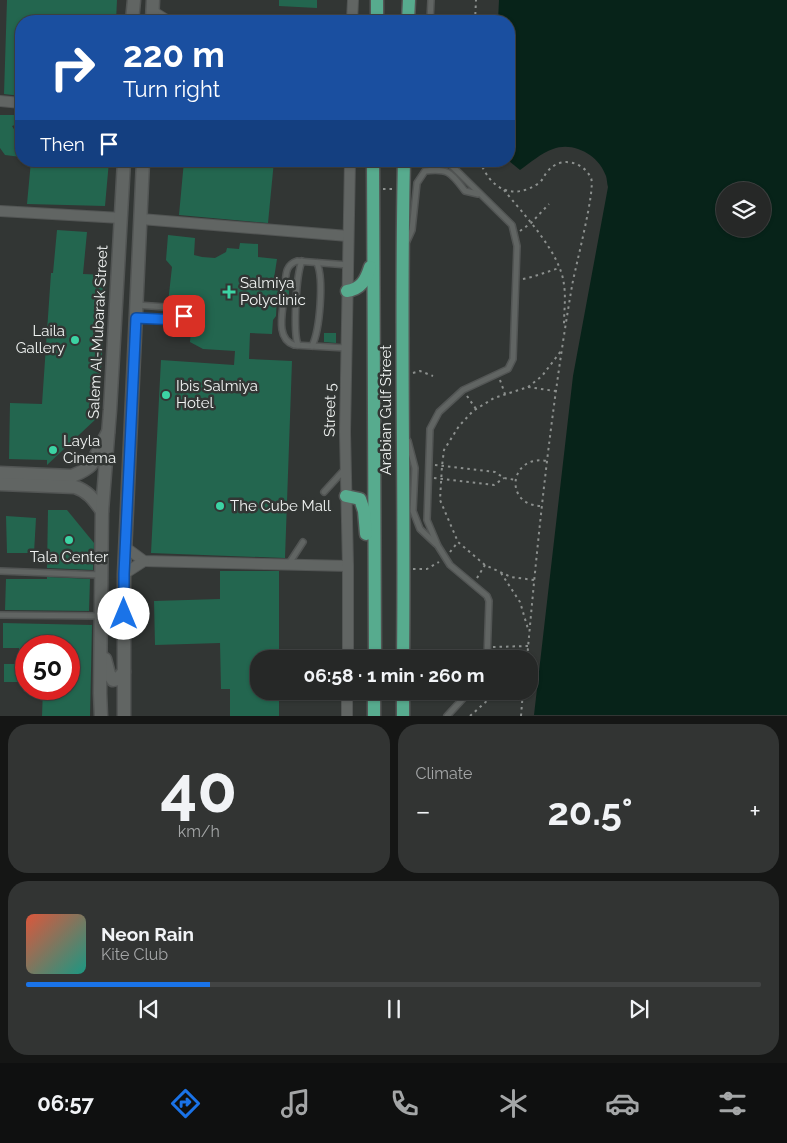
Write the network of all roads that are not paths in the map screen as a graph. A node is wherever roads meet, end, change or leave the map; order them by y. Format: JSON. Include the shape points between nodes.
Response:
{"nodes":[{"id":1,"x":134,"y":0,"type":"edge"},
{"id":2,"x":354,"y":0,"type":"edge"},
{"id":3,"x":377,"y":0,"type":"edge"},
{"id":4,"x":408,"y":0,"type":"edge"},
{"id":5,"x":431,"y":0,"type":"edge"},
{"id":6,"x":133,"y":15,"type":"edge"},
{"id":7,"x":353,"y":15,"type":"edge"},
{"id":8,"x":377,"y":15,"type":"edge"},
{"id":9,"x":408,"y":15,"type":"edge"},
{"id":10,"x":430,"y":15,"type":"edge"},
{"id":11,"x":0,"y":101,"type":"edge"},
{"id":12,"x":15,"y":102,"type":"edge"},
{"id":13,"x":124,"y":167,"type":"edge"},
{"id":14,"x":143,"y":167,"type":"edge"},
{"id":15,"x":350,"y":167,"type":"edge"},
{"id":16,"x":373,"y":167,"type":"edge"},
{"id":17,"x":404,"y":167,"type":"edge"},
{"id":18,"x":454,"y":167,"type":"edge"},
{"id":19,"x":479,"y":194,"type":"junction"},
{"id":20,"x":0,"y":211,"type":"edge"},
{"id":21,"x":121,"y":218,"type":"junction"},
{"id":22,"x":141,"y":219,"type":"junction"},
{"id":23,"x":348,"y":236,"type":"junction"},
{"id":24,"x":402,"y":252,"type":"junction"},
{"id":25,"x":373,"y":255,"type":"junction"},
{"id":26,"x":302,"y":261,"type":"junction"},
{"id":27,"x":318,"y":262,"type":"junction"},
{"id":28,"x":348,"y":265,"type":"junction"},
{"id":29,"x":285,"y":286,"type":"dead end"},
{"id":30,"x":347,"y":291,"type":"junction"},
{"id":31,"x":284,"y":296,"type":"dead end"},
{"id":32,"x":136,"y":311,"type":"junction"},
{"id":33,"x":298,"y":346,"type":"junction"},
{"id":34,"x":312,"y":346,"type":"junction"},
{"id":35,"x":346,"y":348,"type":"junction"},
{"id":36,"x":110,"y":410,"type":"junction"},
{"id":37,"x":402,"y":419,"type":"junction"},
{"id":38,"x":108,"y":432,"type":"junction"},
{"id":39,"x":130,"y":433,"type":"junction"},
{"id":40,"x":346,"y":469,"type":"junction"},
{"id":41,"x":0,"y":473,"type":"edge"},
{"id":42,"x":79,"y":474,"type":"junction"},
{"id":43,"x":0,"y":484,"type":"edge"},
{"id":44,"x":82,"y":489,"type":"junction"},
{"id":45,"x":324,"y":492,"type":"dead end"},
{"id":46,"x":346,"y":496,"type":"junction"},
{"id":47,"x":102,"y":511,"type":"junction"},
{"id":48,"x":303,"y":542,"type":"dead end"},
{"id":49,"x":438,"y":546,"type":"junction"},
{"id":50,"x":125,"y":547,"type":"junction"},
{"id":51,"x":144,"y":561,"type":"junction"},
{"id":52,"x":288,"y":565,"type":"junction"},
{"id":53,"x":348,"y":566,"type":"junction"},
{"id":54,"x":0,"y":571,"type":"edge"},
{"id":55,"x":124,"y":574,"type":"junction"},
{"id":56,"x":102,"y":575,"type":"junction"},
{"id":57,"x":374,"y":576,"type":"junction"},
{"id":58,"x":0,"y":615,"type":"edge"},
{"id":59,"x":102,"y":616,"type":"junction"},
{"id":60,"x":102,"y":649,"type":"junction"},
{"id":61,"x":348,"y":650,"type":"edge"},
{"id":62,"x":375,"y":650,"type":"edge"},
{"id":63,"x":404,"y":650,"type":"edge"},
{"id":64,"x":487,"y":650,"type":"edge"},
{"id":65,"x":124,"y":672,"type":"junction"},
{"id":66,"x":100,"y":693,"type":"junction"},
{"id":67,"x":348,"y":700,"type":"edge"},
{"id":68,"x":374,"y":700,"type":"edge"},
{"id":69,"x":403,"y":700,"type":"edge"},
{"id":70,"x":462,"y":700,"type":"edge"},
{"id":71,"x":124,"y":712,"type":"edge"},
{"id":72,"x":102,"y":716,"type":"edge"},
{"id":73,"x":348,"y":716,"type":"edge"},
{"id":74,"x":374,"y":716,"type":"edge"},
{"id":75,"x":403,"y":716,"type":"edge"},
{"id":76,"x":447,"y":716,"type":"edge"}],
"edges":[{"from":1,"to":6,"type":"main road"},
{"from":2,"to":7,"type":"street"},
{"from":3,"to":8,"type":"main road"},
{"from":4,"to":9,"type":"main road"},
{"from":5,"to":10,"type":"lane"},
{"from":11,"to":12,"type":"street"},
{"from":13,"to":21,"type":"main road","name":"Salem Al-Mubarak Street"},
{"from":14,"to":22,"type":"main road"},
{"from":15,"to":23,"type":"street","name":"Street 5"},
{"from":16,"to":25,"type":"main road","name":"Arabian Gulf Street"},
{"from":17,"to":24,"type":"main road","name":"Arabian Gulf Street"},
{"from":18,"to":19,"type":"lane"},
{"from":19,"to":24,"type":"lane","via":[[465,191],[453,175],[439,169],[425,171],[416,183],[412,230]]},
{"from":19,"to":49,"type":"lane","via":[[512,226],[517,246],[513,359],[508,369],[463,390],[439,412],[430,429],[427,520]]},
{"from":20,"to":21,"type":"street"},
{"from":21,"to":36,"type":"main road","name":"Salem Al-Mubarak Street"},
{"from":22,"to":23,"type":"street"},
{"from":22,"to":32,"type":"main road"},
{"from":23,"to":28,"type":"street","name":"Street 5"},
{"from":24,"to":37,"type":"main road","name":"Arabian Gulf Street"},
{"from":25,"to":30,"type":"main road","via":[[363,284]]},
{"from":25,"to":57,"type":"main road","name":"Arabian Gulf Street"},
{"from":26,"to":27,"type":"lane"},
{"from":26,"to":29,"type":"lane","via":[[289,266]]},
{"from":26,"to":33,"type":"lane","via":[[296,332]]},
{"from":27,"to":28,"type":"lane"},
{"from":27,"to":34,"type":"lane","via":[[318,325]]},
{"from":28,"to":30,"type":"street","name":"Street 5"},
{"from":30,"to":35,"type":"street","name":"Street 5"},
{"from":31,"to":33,"type":"lane","via":[[283,334],[287,341]]},
{"from":32,"to":32,"type":"lane","via":[[178,320],[184,314],[178,308]]},
{"from":32,"to":39,"type":"main road"},
{"from":33,"to":34,"type":"lane"},
{"from":34,"to":35,"type":"lane"},
{"from":35,"to":40,"type":"street","name":"Street 5"},
{"from":36,"to":38,"type":"main road","name":"Salem Al-Mubarak Street"},
{"from":36,"to":39,"type":"main road","via":[[115,434],[121,437]]},
{"from":37,"to":49,"type":"lane","via":[[415,468],[413,511],[420,529]]},
{"from":37,"to":63,"type":"main road","name":"Arabian Gulf Street"},
{"from":38,"to":42,"type":"main road","via":[[91,466]]},
{"from":38,"to":47,"type":"main road","name":"Salem Al-Mubarak Street"},
{"from":39,"to":50,"type":"main road"},
{"from":40,"to":45,"type":"lane"},
{"from":40,"to":46,"type":"street","name":"Street 5"},
{"from":41,"to":42,"type":"main road"},
{"from":42,"to":44,"type":"main road","via":[[87,479],[87,485]]},
{"from":43,"to":44,"type":"main road"},
{"from":44,"to":47,"type":"main road"},
{"from":46,"to":53,"type":"street","name":"Street 5"},
{"from":46,"to":57,"type":"main road","via":[[360,499],[369,566]]},
{"from":47,"to":56,"type":"main road","name":"Salem Al-Mubarak Street"},
{"from":48,"to":52,"type":"lane"},
{"from":49,"to":64,"type":"lane","via":[[450,565],[487,596]]},
{"from":50,"to":51,"type":"street"},
{"from":50,"to":55,"type":"main road"},
{"from":51,"to":52,"type":"street"},
{"from":51,"to":55,"type":"street"},
{"from":52,"to":53,"type":"street"},
{"from":53,"to":61,"type":"street","name":"Street 5"},
{"from":54,"to":56,"type":"lane"},
{"from":55,"to":65,"type":"main road"},
{"from":56,"to":59,"type":"main road","name":"Salem Al-Mubarak Street"},
{"from":57,"to":62,"type":"main road","name":"Arabian Gulf Street"},
{"from":58,"to":59,"type":"lane"},
{"from":59,"to":60,"type":"main road","name":"Salem Al-Mubarak Street"},
{"from":60,"to":65,"type":"main road","via":[[113,680]]},
{"from":60,"to":66,"type":"main road","name":"Salem Al-Mubarak Street"},
{"from":65,"to":71,"type":"main road"},
{"from":66,"to":71,"type":"main road","via":[[116,695]]},
{"from":66,"to":72,"type":"main road","name":"Salem Al-Mubarak Street"},
{"from":67,"to":73,"type":"street"},
{"from":68,"to":74,"type":"main road"},
{"from":69,"to":75,"type":"main road"},
{"from":70,"to":76,"type":"lane"}]}
